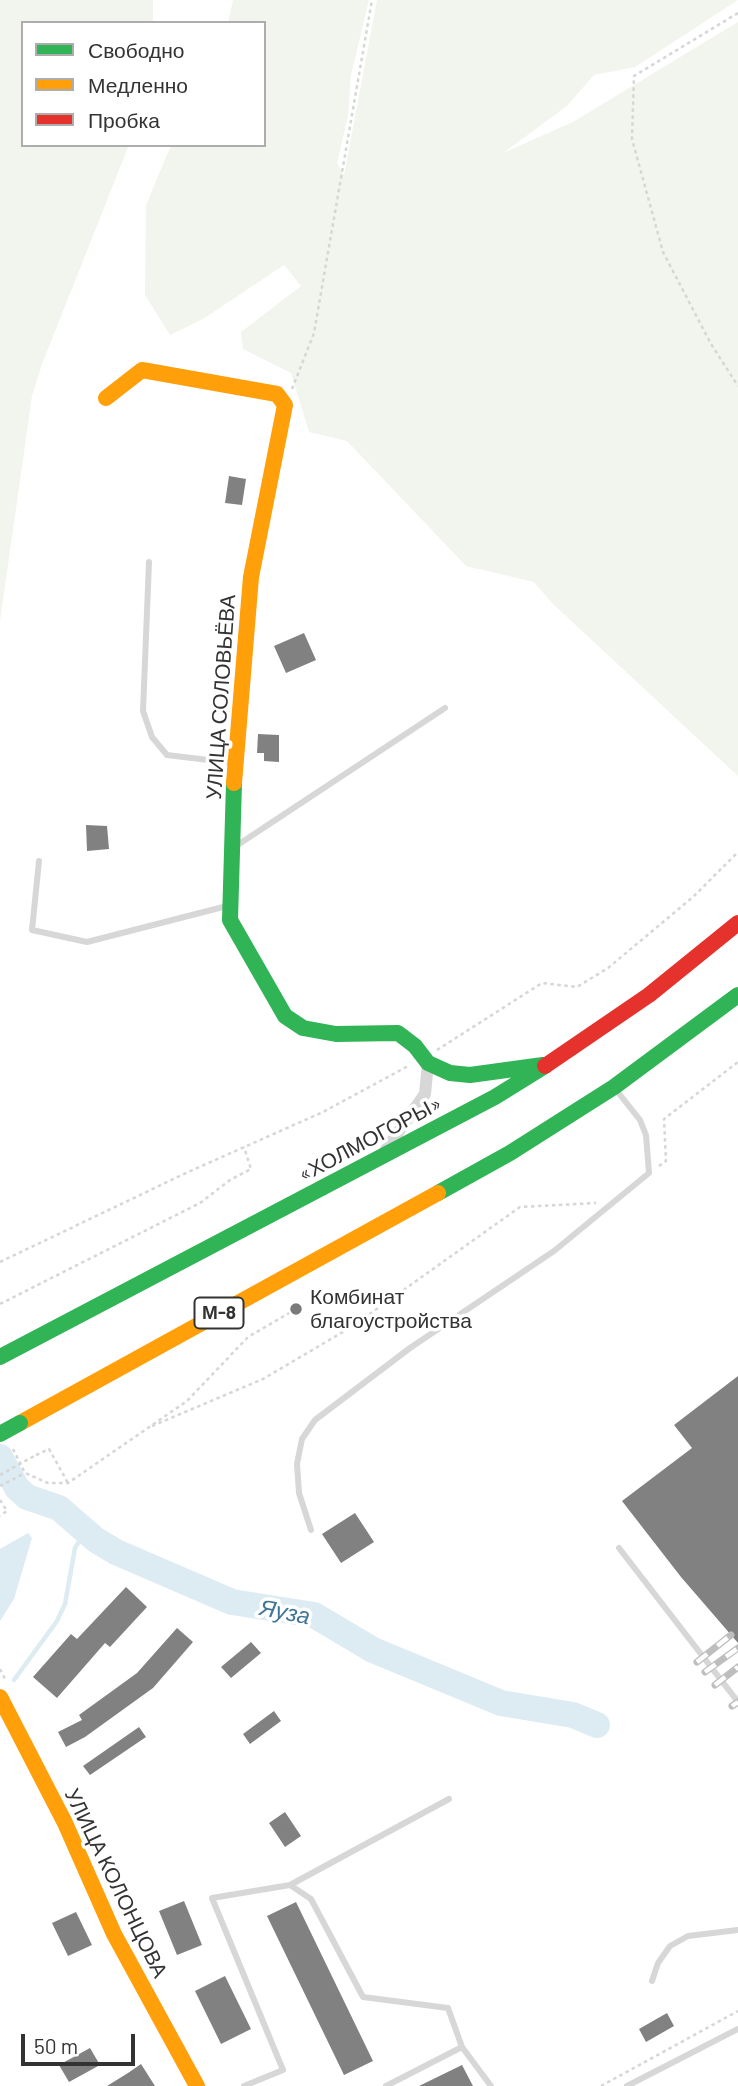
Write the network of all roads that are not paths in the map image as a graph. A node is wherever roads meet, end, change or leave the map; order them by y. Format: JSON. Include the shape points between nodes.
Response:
{"nodes":[{"id":1,"x":106,"y":398,"type":"dead end"},
{"id":2,"x":149,"y":562,"type":"dead end"},
{"id":3,"x":445,"y":708,"type":"dead end"},
{"id":4,"x":235,"y":763,"type":"junction"},
{"id":5,"x":231,"y":849,"type":"junction"},
{"id":6,"x":39,"y":861,"type":"dead end"},
{"id":7,"x":228,"y":905,"type":"junction"},
{"id":8,"x":738,"y":923,"type":"edge"},
{"id":9,"x":738,"y":995,"type":"edge"},
{"id":10,"x":426,"y":1060,"type":"junction"},
{"id":11,"x":546,"y":1065,"type":"junction"},
{"id":12,"x":614,"y":1087,"type":"junction"},
{"id":13,"x":377,"y":1161,"type":"junction"},
{"id":14,"x":0,"y":1357,"type":"edge"},
{"id":15,"x":0,"y":1434,"type":"edge"},
{"id":16,"x":311,"y":1530,"type":"dead end"},
{"id":17,"x":619,"y":1548,"type":"dead end"},
{"id":18,"x":0,"y":1697,"type":"edge"},
{"id":19,"x":738,"y":1702,"type":"edge"},
{"id":20,"x":449,"y":1799,"type":"dead end"},
{"id":21,"x":290,"y":1885,"type":"junction"},
{"id":22,"x":738,"y":1930,"type":"edge"},
{"id":23,"x":652,"y":1981,"type":"dead end"},
{"id":24,"x":738,"y":2029,"type":"edge"},
{"id":25,"x":462,"y":2048,"type":"junction"},
{"id":26,"x":197,"y":2086,"type":"edge"},
{"id":27,"x":244,"y":2086,"type":"edge"},
{"id":28,"x":386,"y":2086,"type":"edge"},
{"id":29,"x":491,"y":2086,"type":"edge"},
{"id":30,"x":627,"y":2086,"type":"edge"}],
"edges":[{"from":1,"to":4,"type":"main road","name":"УЛИЦА СОЛОВЬЁВА","via":[[142,370],[277,394],[285,405],[251,577]]},
{"from":2,"to":4,"type":"lane","via":[[143,711],[152,737],[167,755]]},
{"from":3,"to":5,"type":"lane"},
{"from":4,"to":5,"type":"main road","name":"УЛИЦА СОЛОВЬЁВА"},
{"from":5,"to":7,"type":"main road","name":"УЛИЦА СОЛОВЬЁВА"},
{"from":6,"to":7,"type":"lane","via":[[32,930],[87,942]]},
{"from":7,"to":10,"type":"main road","name":"УЛИЦА СОЛОВЬЁВА","via":[[230,920],[264,986],[293,1023],[336,1034],[398,1033]]},
{"from":8,"to":11,"type":"main road","name":"«ХОЛМОГОРЫ»","via":[[649,995]]},
{"from":9,"to":12,"type":"main road","number":"М-8"},
{"from":10,"to":11,"type":"main road","name":"УЛИЦА СОЛОВЬЁВА","via":[[450,1073],[470,1075]]},
{"from":10,"to":13,"type":"street","via":[[425,1094]]},
{"from":11,"to":13,"type":"main road","name":"«ХОЛМОГОРЫ»"},
{"from":12,"to":15,"type":"main road","number":"М-8","bridge":true,"via":[[510,1153]]},
{"from":12,"to":16,"type":"lane","via":[[640,1120],[649,1173],[554,1251],[410,1348],[315,1420],[302,1440],[297,1464],[299,1493]]},
{"from":13,"to":14,"type":"main road","name":"«ХОЛМОГОРЫ»"},
{"from":17,"to":19,"type":"lane"},
{"from":18,"to":26,"type":"main road","name":"УЛИЦА КОЛОНЦОВА","via":[[65,1823],[114,1934]]},
{"from":20,"to":21,"type":"lane"},
{"from":21,"to":25,"type":"lane","via":[[311,1899],[363,1997],[448,2008]]},
{"from":21,"to":27,"type":"lane","via":[[212,1898],[283,2070]]},
{"from":22,"to":23,"type":"lane","via":[[688,1936],[670,1946]]},
{"from":24,"to":30,"type":"lane"},
{"from":25,"to":28,"type":"lane"},
{"from":25,"to":29,"type":"lane"}]}
